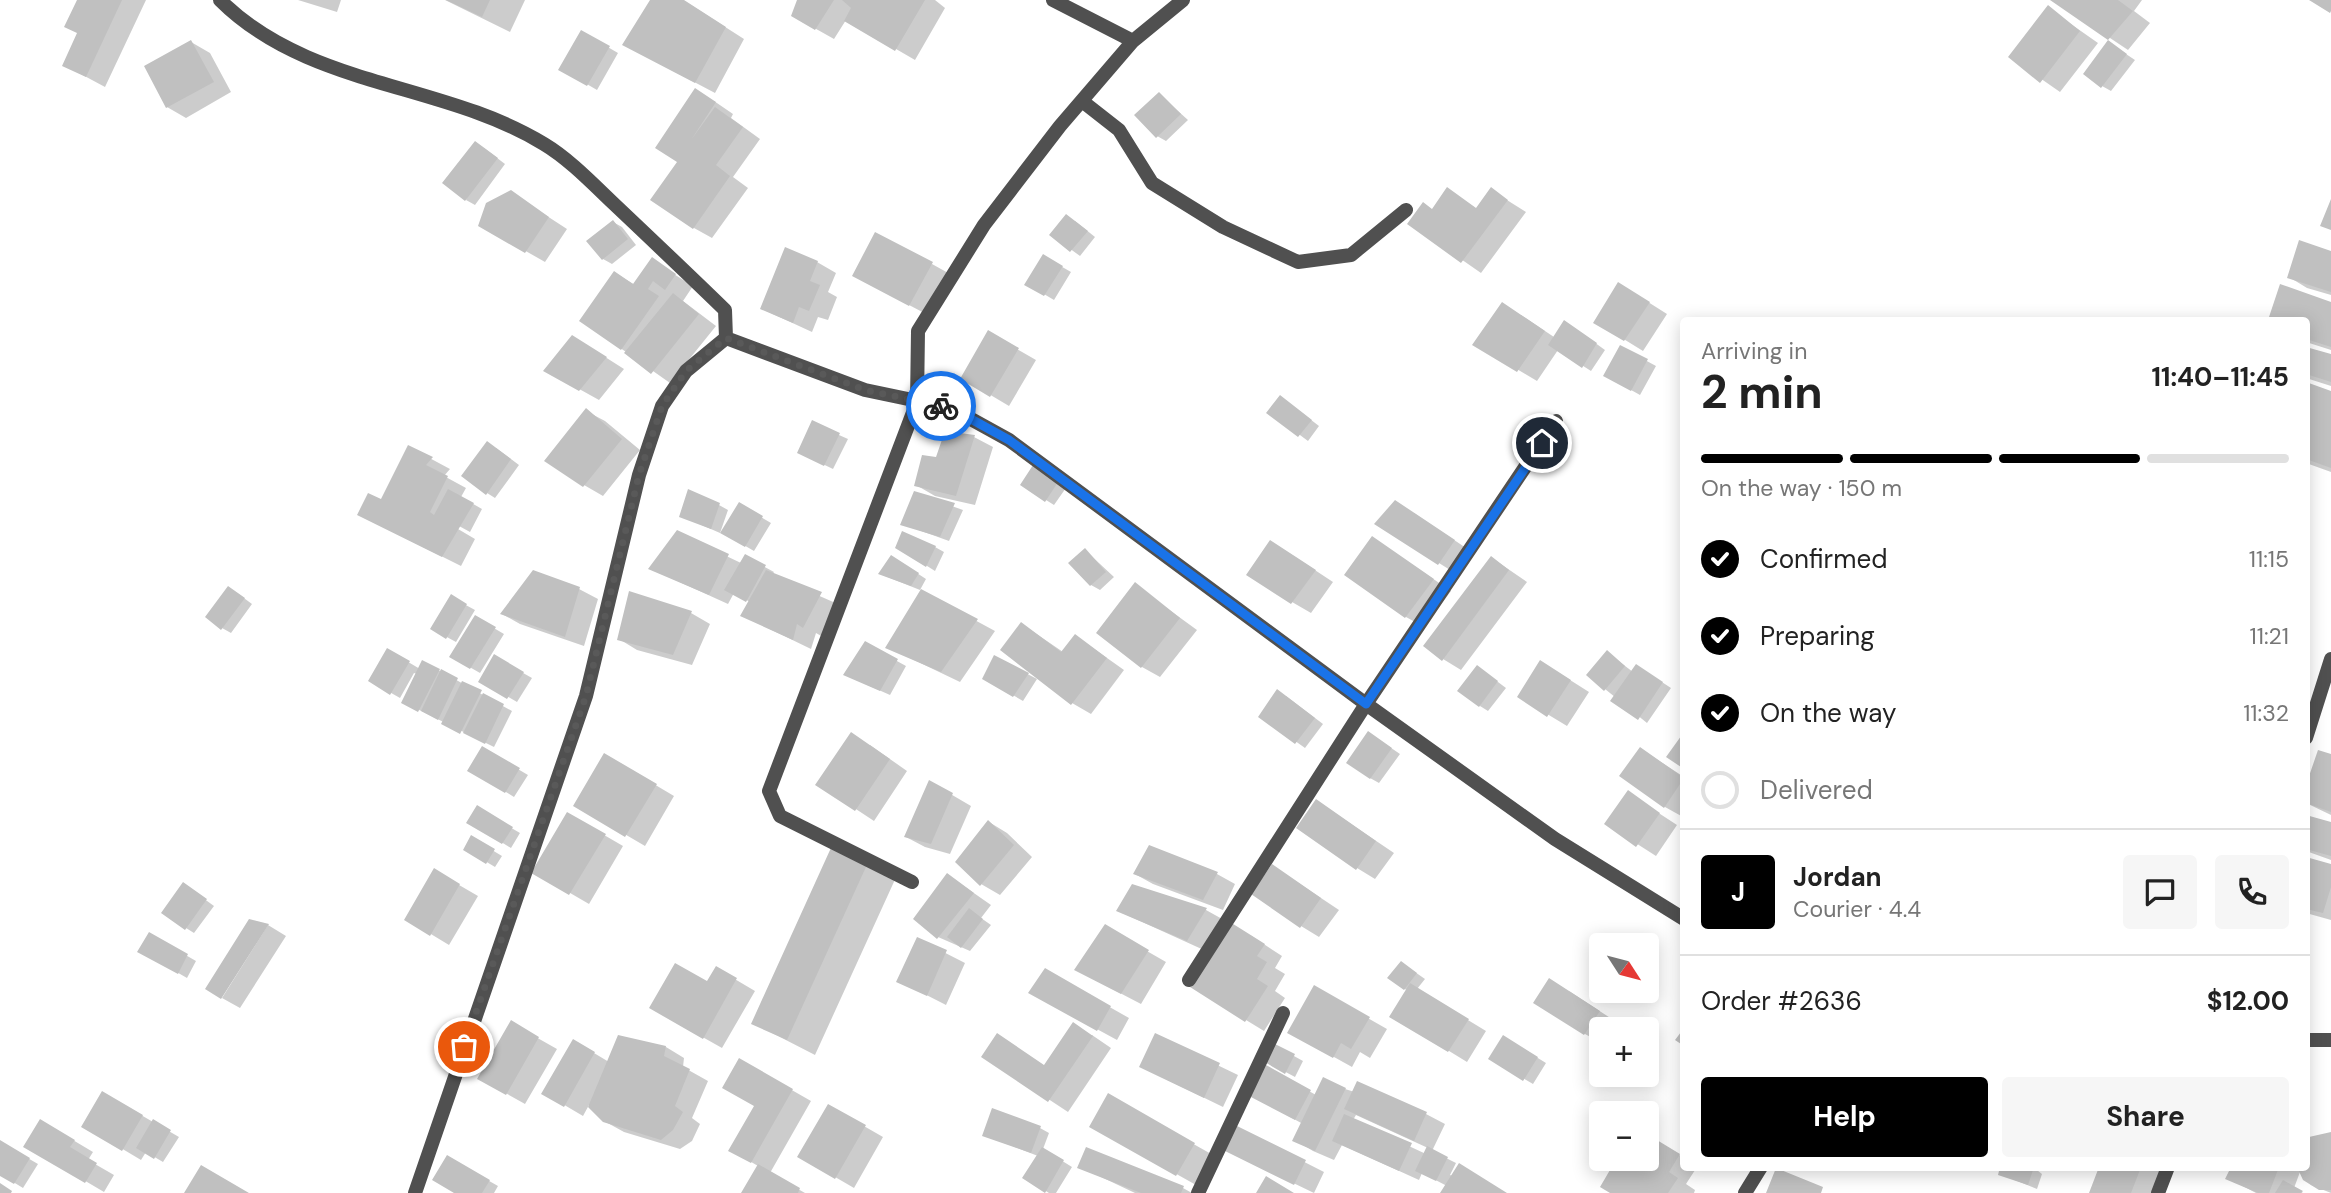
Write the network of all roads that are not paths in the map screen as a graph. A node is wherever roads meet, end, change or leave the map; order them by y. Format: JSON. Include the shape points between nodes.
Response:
{"nodes":[{"id":1,"x":220,"y":0,"type":"edge"},
{"id":2,"x":1053,"y":0,"type":"edge"},
{"id":3,"x":1183,"y":0,"type":"edge"},
{"id":4,"x":1133,"y":41,"type":"junction"},
{"id":5,"x":1082,"y":101,"type":"junction"},
{"id":6,"x":1406,"y":209,"type":"dead end"},
{"id":7,"x":726,"y":338,"type":"junction"},
{"id":8,"x":917,"y":402,"type":"junction"},
{"id":9,"x":1556,"y":421,"type":"dead end"},
{"id":10,"x":2331,"y":659,"type":"edge"},
{"id":11,"x":1366,"y":704,"type":"junction"},
{"id":12,"x":2310,"y":725,"type":"edge"},
{"id":13,"x":912,"y":882,"type":"dead end"},
{"id":14,"x":1680,"y":917,"type":"edge"},
{"id":15,"x":1189,"y":980,"type":"dead end"},
{"id":16,"x":1283,"y":1013,"type":"dead end"},
{"id":17,"x":2310,"y":1040,"type":"edge"},
{"id":18,"x":2331,"y":1040,"type":"edge"},
{"id":19,"x":1759,"y":1171,"type":"edge"},
{"id":20,"x":2166,"y":1171,"type":"edge"},
{"id":21,"x":415,"y":1193,"type":"edge"},
{"id":22,"x":1198,"y":1193,"type":"edge"},
{"id":23,"x":1745,"y":1193,"type":"edge"},
{"id":24,"x":2158,"y":1193,"type":"edge"}],
"edges":[{"from":1,"to":7,"type":"street","via":[[273,38],[331,68],[486,117],[544,144],[725,310]]},
{"from":2,"to":4,"type":"street"},
{"from":3,"to":4,"type":"street"},
{"from":4,"to":5,"type":"street"},
{"from":5,"to":6,"type":"street","via":[[1119,130],[1153,183],[1223,227],[1298,262],[1352,254]]},
{"from":5,"to":8,"type":"street","via":[[984,225],[918,331]]},
{"from":7,"to":8,"type":"street","via":[[865,390]]},
{"from":7,"to":21,"type":"street","via":[[686,371],[662,406],[639,475],[586,696]]},
{"from":8,"to":11,"type":"street","via":[[951,408],[1009,440]]},
{"from":8,"to":13,"type":"street","via":[[769,791],[780,816]]},
{"from":9,"to":11,"type":"street"},
{"from":10,"to":12,"type":"street"},
{"from":11,"to":14,"type":"street","via":[[1555,839]]},
{"from":11,"to":15,"type":"street"},
{"from":16,"to":22,"type":"street"},
{"from":17,"to":18,"type":"street"},
{"from":19,"to":23,"type":"street"},
{"from":20,"to":24,"type":"street"}]}
